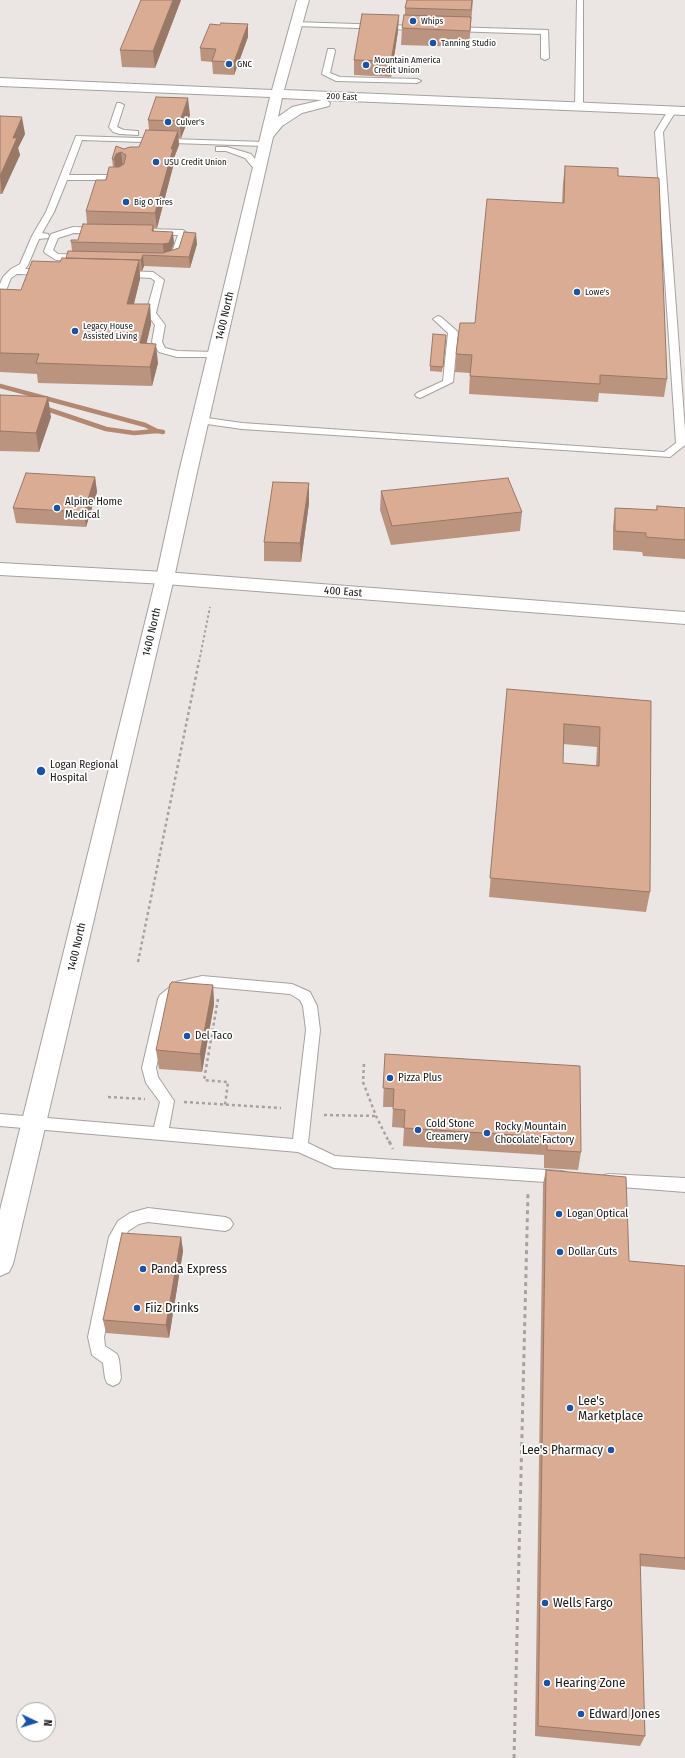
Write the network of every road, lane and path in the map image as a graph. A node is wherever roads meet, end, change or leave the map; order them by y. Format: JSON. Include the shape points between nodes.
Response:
{"nodes":[{"id":1,"x":303,"y":0,"type":"edge"},
{"id":2,"x":580,"y":0,"type":"edge"},
{"id":3,"x":296,"y":24,"type":"junction"},
{"id":4,"x":423,"y":28,"type":"edge"},
{"id":5,"x":446,"y":29,"type":"edge"},
{"id":6,"x":331,"y":51,"type":"dead end"},
{"id":7,"x":546,"y":58,"type":"dead end"},
{"id":8,"x":417,"y":81,"type":"dead end"},
{"id":9,"x":0,"y":82,"type":"edge"},
{"id":10,"x":277,"y":94,"type":"junction"},
{"id":11,"x":362,"y":98,"type":"junction"},
{"id":12,"x":120,"y":105,"type":"dead end"},
{"id":13,"x":579,"y":107,"type":"junction"},
{"id":14,"x":679,"y":111,"type":"edge"},
{"id":15,"x":212,"y":139,"type":"junction"},
{"id":16,"x":266,"y":140,"type":"junction"},
{"id":17,"x":259,"y":169,"type":"junction"},
{"id":18,"x":122,"y":170,"type":"edge"},
{"id":19,"x":64,"y":177,"type":"junction"},
{"id":20,"x":36,"y":236,"type":"junction"},
{"id":21,"x":54,"y":236,"type":"junction"},
{"id":22,"x":14,"y":271,"type":"junction"},
{"id":23,"x":53,"y":272,"type":"edge"},
{"id":24,"x":114,"y":274,"type":"edge"},
{"id":25,"x":2,"y":291,"type":"edge"},
{"id":26,"x":438,"y":319,"type":"dead end"},
{"id":27,"x":216,"y":355,"type":"junction"},
{"id":28,"x":420,"y":395,"type":"dead end"},
{"id":29,"x":200,"y":420,"type":"junction"},
{"id":30,"x":0,"y":569,"type":"edge"},
{"id":31,"x":165,"y":578,"type":"junction"},
{"id":32,"x":210,"y":607,"type":"dead end"},
{"id":33,"x":685,"y":618,"type":"edge"},
{"id":34,"x":138,"y":962,"type":"dead end"},
{"id":35,"x":220,"y":993,"type":"dead end"},
{"id":36,"x":364,"y":1064,"type":"dead end"},
{"id":37,"x":108,"y":1097,"type":"dead end"},
{"id":38,"x":167,"y":1101,"type":"junction"},
{"id":39,"x":225,"y":1105,"type":"junction"},
{"id":40,"x":281,"y":1108,"type":"dead end"},
{"id":41,"x":324,"y":1115,"type":"dead end"},
{"id":42,"x":376,"y":1116,"type":"junction"},
{"id":43,"x":0,"y":1120,"type":"edge"},
{"id":44,"x":35,"y":1123,"type":"junction"},
{"id":45,"x":160,"y":1135,"type":"junction"},
{"id":46,"x":300,"y":1146,"type":"junction"},
{"id":47,"x":394,"y":1152,"type":"dead end"},
{"id":48,"x":528,"y":1175,"type":"junction"},
{"id":49,"x":572,"y":1178,"type":"edge"},
{"id":50,"x":595,"y":1179,"type":"edge"},
{"id":51,"x":685,"y":1185,"type":"edge"},
{"id":52,"x":225,"y":1224,"type":"dead end"},
{"id":53,"x":0,"y":1264,"type":"edge"},
{"id":54,"x":113,"y":1378,"type":"dead end"},
{"id":55,"x":514,"y":1758,"type":"edge"}],
"edges":[{"from":1,"to":3,"type":"main road","name":"1400 North"},
{"from":2,"to":13,"type":"lane"},
{"from":3,"to":4,"type":"lane"},
{"from":3,"to":10,"type":"main road","name":"1400 North"},
{"from":5,"to":7,"type":"lane","via":[[545,32]]},
{"from":6,"to":8,"type":"lane","via":[[326,74],[339,79]]},
{"from":9,"to":10,"type":"main road","name":"200 East"},
{"from":10,"to":11,"type":"main road","name":"200 East"},
{"from":10,"to":16,"type":"main road","name":"1400 North"},
{"from":11,"to":13,"type":"main road","name":"200 East"},
{"from":11,"to":16,"type":"main road","via":[[322,103],[297,110],[277,123]]},
{"from":12,"to":15,"type":"lane","via":[[113,127],[116,130]]},
{"from":13,"to":14,"type":"main road","name":"200 East"},
{"from":14,"to":29,"type":"lane","via":[[659,132],[681,444],[666,455],[242,426]]},
{"from":15,"to":16,"type":"lane"},
{"from":15,"to":17,"type":"lane","via":[[215,148],[248,156]]},
{"from":15,"to":19,"type":"lane","via":[[131,143],[79,138]]},
{"from":16,"to":17,"type":"main road","name":"1400 North"},
{"from":17,"to":27,"type":"main road","name":"1400 North"},
{"from":18,"to":19,"type":"lane","via":[[120,178]]},
{"from":19,"to":20,"type":"lane","via":[[50,212]]},
{"from":20,"to":21,"type":"lane"},
{"from":20,"to":22,"type":"lane","via":[[24,265]]},
{"from":21,"to":21,"type":"lane","via":[[48,251],[56,257],[164,260],[175,257],[183,233],[73,230]]},
{"from":22,"to":23,"type":"lane"},
{"from":22,"to":25,"type":"lane","via":[[7,277]]},
{"from":24,"to":27,"type":"lane","via":[[153,275],[160,280],[151,313],[160,325],[158,342],[162,350],[177,354]]},
{"from":26,"to":28,"type":"lane","via":[[453,332],[448,382]]},
{"from":27,"to":29,"type":"main road","name":"1400 North"},
{"from":29,"to":31,"type":"main road","name":"1400 North"},
{"from":30,"to":31,"type":"main road","name":"400 East"},
{"from":31,"to":33,"type":"main road","name":"400 East"},
{"from":31,"to":44,"type":"main road","name":"1400 North"},
{"from":32,"to":34,"type":"path"},
{"from":35,"to":39,"type":"path","via":[[204,1080],[228,1082]]},
{"from":36,"to":42,"type":"path","via":[[363,1082]]},
{"from":37,"to":38,"type":"path"},
{"from":38,"to":39,"type":"path"},
{"from":38,"to":45,"type":"lane"},
{"from":38,"to":46,"type":"lane","via":[[152,1079],[149,1068],[165,999],[181,986],[202,981],[292,989],[305,996],[310,1006],[313,1030]]},
{"from":39,"to":40,"type":"path"},
{"from":41,"to":42,"type":"path"},
{"from":42,"to":47,"type":"path"},
{"from":43,"to":44,"type":"lane"},
{"from":44,"to":45,"type":"lane"},
{"from":44,"to":53,"type":"main road","name":"1400 North"},
{"from":45,"to":46,"type":"lane"},
{"from":46,"to":48,"type":"lane","via":[[334,1162]]},
{"from":48,"to":49,"type":"lane"},
{"from":48,"to":55,"type":"path"},
{"from":50,"to":51,"type":"lane"},
{"from":52,"to":54,"type":"lane","via":[[148,1215],[135,1218],[123,1226],[117,1237],[96,1337],[98,1350],[111,1359]]}]}
